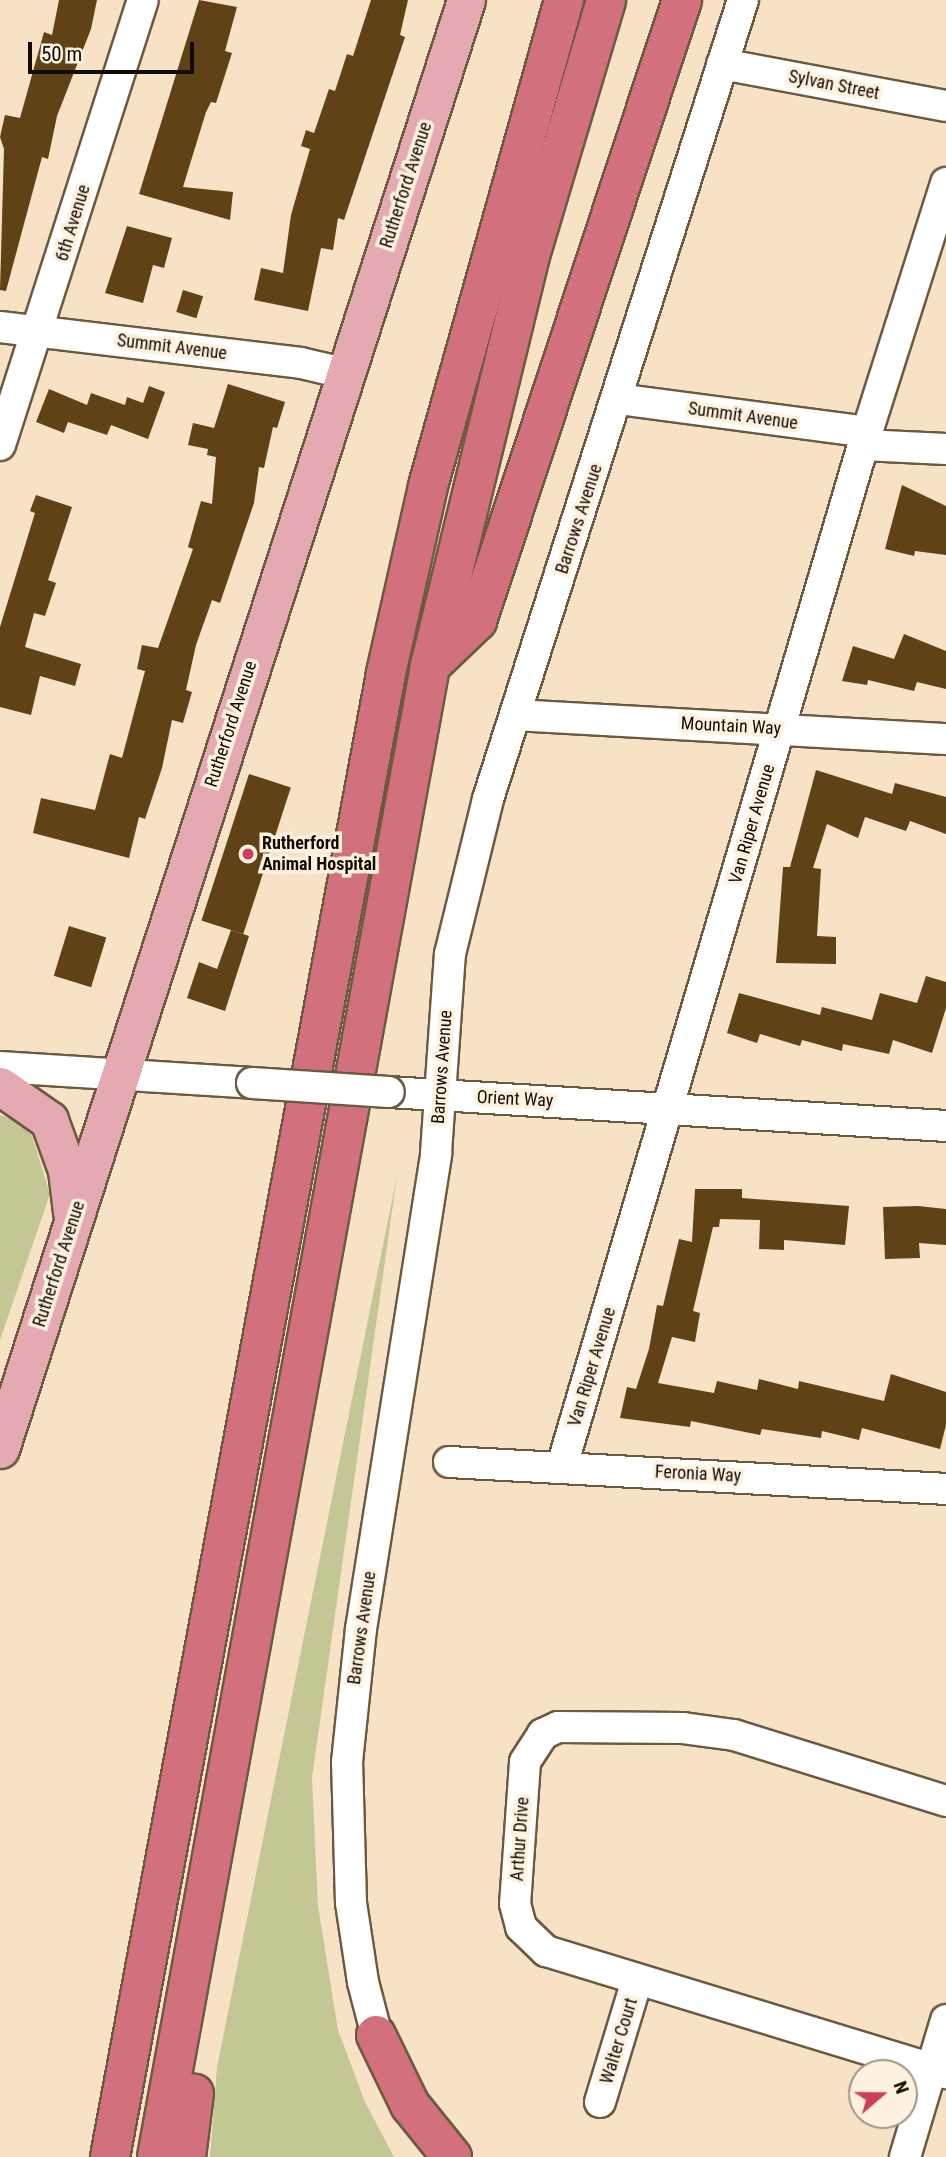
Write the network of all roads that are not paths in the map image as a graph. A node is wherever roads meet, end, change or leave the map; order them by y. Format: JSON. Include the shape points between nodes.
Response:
{"nodes":[{"id":1,"x":143,"y":0,"type":"edge"},
{"id":2,"x":466,"y":0,"type":"edge"},
{"id":3,"x":564,"y":0,"type":"edge"},
{"id":4,"x":606,"y":0,"type":"edge"},
{"id":5,"x":682,"y":0,"type":"edge"},
{"id":6,"x":743,"y":0,"type":"edge"},
{"id":7,"x":722,"y":64,"type":"junction"},
{"id":8,"x":946,"y":106,"type":"edge"},
{"id":9,"x":946,"y":183,"type":"edge"},
{"id":10,"x":0,"y":327,"type":"edge"},
{"id":11,"x":38,"y":331,"type":"junction"},
{"id":12,"x":343,"y":373,"type":"junction"},
{"id":13,"x":618,"y":399,"type":"junction"},
{"id":14,"x":865,"y":439,"type":"junction"},
{"id":15,"x":0,"y":445,"type":"edge"},
{"id":16,"x":946,"y":449,"type":"edge"},
{"id":17,"x":430,"y":666,"type":"junction"},
{"id":18,"x":516,"y":715,"type":"junction"},
{"id":19,"x":780,"y":728,"type":"junction"},
{"id":20,"x":946,"y":739,"type":"edge"},
{"id":21,"x":0,"y":1066,"type":"edge"},
{"id":22,"x":120,"y":1074,"type":"junction"},
{"id":23,"x":0,"y":1086,"type":"edge"},
{"id":24,"x":440,"y":1095,"type":"junction"},
{"id":25,"x":671,"y":1106,"type":"junction"},
{"id":26,"x":946,"y":1126,"type":"edge"},
{"id":27,"x":72,"y":1224,"type":"junction"},
{"id":28,"x":0,"y":1449,"type":"edge"},
{"id":29,"x":449,"y":1462,"type":"dead end"},
{"id":30,"x":562,"y":1466,"type":"junction"},
{"id":31,"x":946,"y":1489,"type":"edge"},
{"id":32,"x":946,"y":1801,"type":"edge"},
{"id":33,"x":637,"y":1980,"type":"junction"},
{"id":34,"x":946,"y":2020,"type":"edge"},
{"id":35,"x":376,"y":2035,"type":"junction"},
{"id":36,"x":178,"y":2045,"type":"junction"},
{"id":37,"x":939,"y":2071,"type":"edge"},
{"id":38,"x":600,"y":2102,"type":"dead end"},
{"id":39,"x":110,"y":2157,"type":"edge"},
{"id":40,"x":157,"y":2157,"type":"edge"},
{"id":41,"x":186,"y":2157,"type":"edge"},
{"id":42,"x":430,"y":2157,"type":"edge"},
{"id":43,"x":452,"y":2157,"type":"edge"},
{"id":44,"x":905,"y":2157,"type":"edge"}],
"edges":[{"from":1,"to":11,"type":"street","name":"6th Avenue"},
{"from":2,"to":12,"type":"main road","name":"Rutherford Avenue"},
{"from":3,"to":39,"type":"highway","via":[[428,486],[386,673]]},
{"from":4,"to":17,"type":"highway","via":[[529,259]]},
{"from":5,"to":17,"type":"highway","via":[[477,621]]},
{"from":6,"to":7,"type":"street","name":"Barrows Avenue"},
{"from":7,"to":8,"type":"street","name":"Sylvan Street"},
{"from":7,"to":13,"type":"street","name":"Barrows Avenue"},
{"from":9,"to":14,"type":"street","name":"Van Riper Avenue"},
{"from":10,"to":11,"type":"street","name":"Summit Avenue"},
{"from":11,"to":12,"type":"street","name":"Summit Avenue","via":[[301,363]]},
{"from":11,"to":15,"type":"street","name":"6th Avenue"},
{"from":12,"to":22,"type":"main road","name":"Rutherford Avenue"},
{"from":13,"to":14,"type":"street","name":"Summit Avenue"},
{"from":13,"to":18,"type":"street","name":"Barrows Avenue"},
{"from":14,"to":16,"type":"street","name":"Summit Avenue"},
{"from":14,"to":19,"type":"street","name":"Van Riper Avenue"},
{"from":17,"to":36,"type":"highway"},
{"from":18,"to":19,"type":"street","name":"Mountain Way"},
{"from":18,"to":24,"type":"street","name":"Barrows Avenue","via":[[466,879],[450,954]]},
{"from":19,"to":20,"type":"street","name":"Mountain Way"},
{"from":19,"to":25,"type":"street","name":"Van Riper Avenue"},
{"from":21,"to":22,"type":"street","name":"Orient Way"},
{"from":22,"to":24,"type":"street","name":"Orient Way","bridge":true},
{"from":22,"to":27,"type":"main road","name":"Rutherford Avenue"},
{"from":23,"to":27,"type":"main road","via":[[41,1110],[55,1130],[67,1170]]},
{"from":24,"to":25,"type":"street","name":"Orient Way"},
{"from":24,"to":35,"type":"street","name":"Barrows Avenue","via":[[436,1153],[361,1629],[349,1734],[348,1875],[358,1956]]},
{"from":25,"to":26,"type":"street","name":"Orient Way"},
{"from":25,"to":30,"type":"street","name":"Van Riper Avenue"},
{"from":27,"to":28,"type":"main road","name":"Rutherford Avenue"},
{"from":29,"to":30,"type":"street","name":"Feronia Way"},
{"from":30,"to":31,"type":"street","name":"Feronia Way"},
{"from":32,"to":33,"type":"street","name":"Arthur Drive","via":[[734,1735],[575,1724],[543,1734],[525,1762],[515,1904],[521,1927],[546,1951]]},
{"from":33,"to":37,"type":"street","name":"Arthur Drive"},
{"from":33,"to":38,"type":"street","name":"Walter Court"},
{"from":34,"to":37,"type":"street"},
{"from":35,"to":42,"type":"street","name":"Barrows Avenue","via":[[395,2089]]},
{"from":35,"to":43,"type":"highway","via":[[410,2105]]},
{"from":36,"to":40,"type":"highway"},
{"from":36,"to":41,"type":"highway","via":[[195,2096]]},
{"from":37,"to":44,"type":"street"}]}
